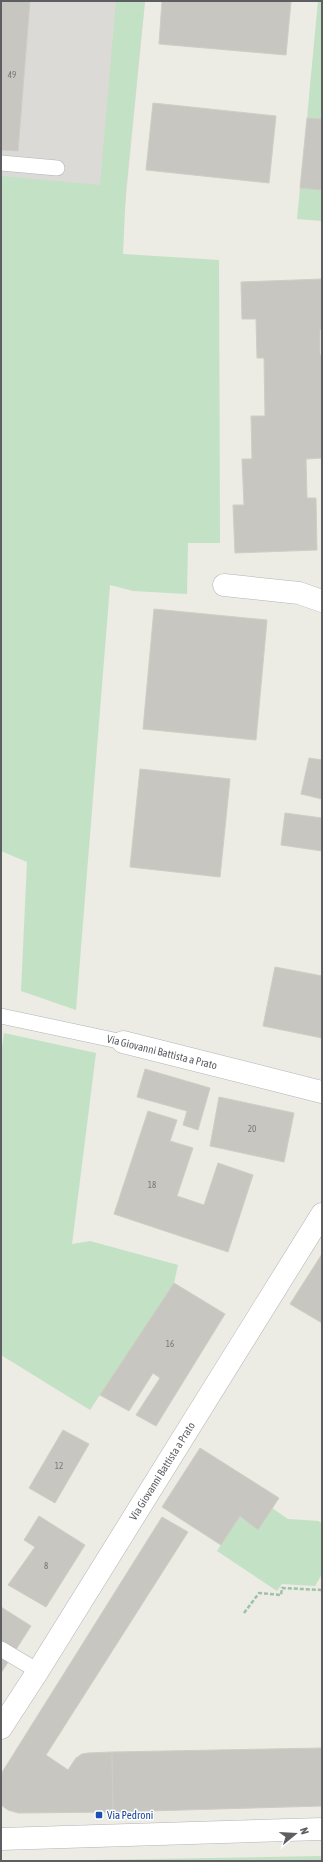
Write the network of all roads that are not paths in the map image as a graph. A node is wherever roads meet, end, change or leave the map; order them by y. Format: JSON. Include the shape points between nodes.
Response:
{"nodes":[{"id":1,"x":1,"y":163,"type":"edge"},
{"id":2,"x":57,"y":168,"type":"dead end"},
{"id":3,"x":224,"y":585,"type":"dead end"},
{"id":4,"x":322,"y":601,"type":"edge"},
{"id":5,"x":1,"y":1016,"type":"edge"},
{"id":6,"x":123,"y":1042,"type":"joint"},
{"id":7,"x":322,"y":1092,"type":"edge"},
{"id":8,"x":322,"y":1214,"type":"edge"},
{"id":9,"x":1,"y":1649,"type":"edge"},
{"id":10,"x":38,"y":1672,"type":"junction"},
{"id":11,"x":1,"y":1728,"type":"edge"},
{"id":12,"x":322,"y":1829,"type":"edge"},
{"id":13,"x":1,"y":1839,"type":"edge"}],
"edges":[{"from":1,"to":2,"type":"lane"},
{"from":3,"to":4,"type":"street","via":[[299,593]]},
{"from":5,"to":6,"type":"lane","name":"Via Giovanni Battista a Prato"},
{"from":6,"to":7,"type":"street","name":"Via Giovanni Battista a Prato"},
{"from":8,"to":10,"type":"street","name":"Via Giovanni Battista a Prato"},
{"from":9,"to":10,"type":"lane"},
{"from":10,"to":11,"type":"street","name":"Via Giovanni Battista a Prato"},
{"from":12,"to":13,"type":"street"}]}
